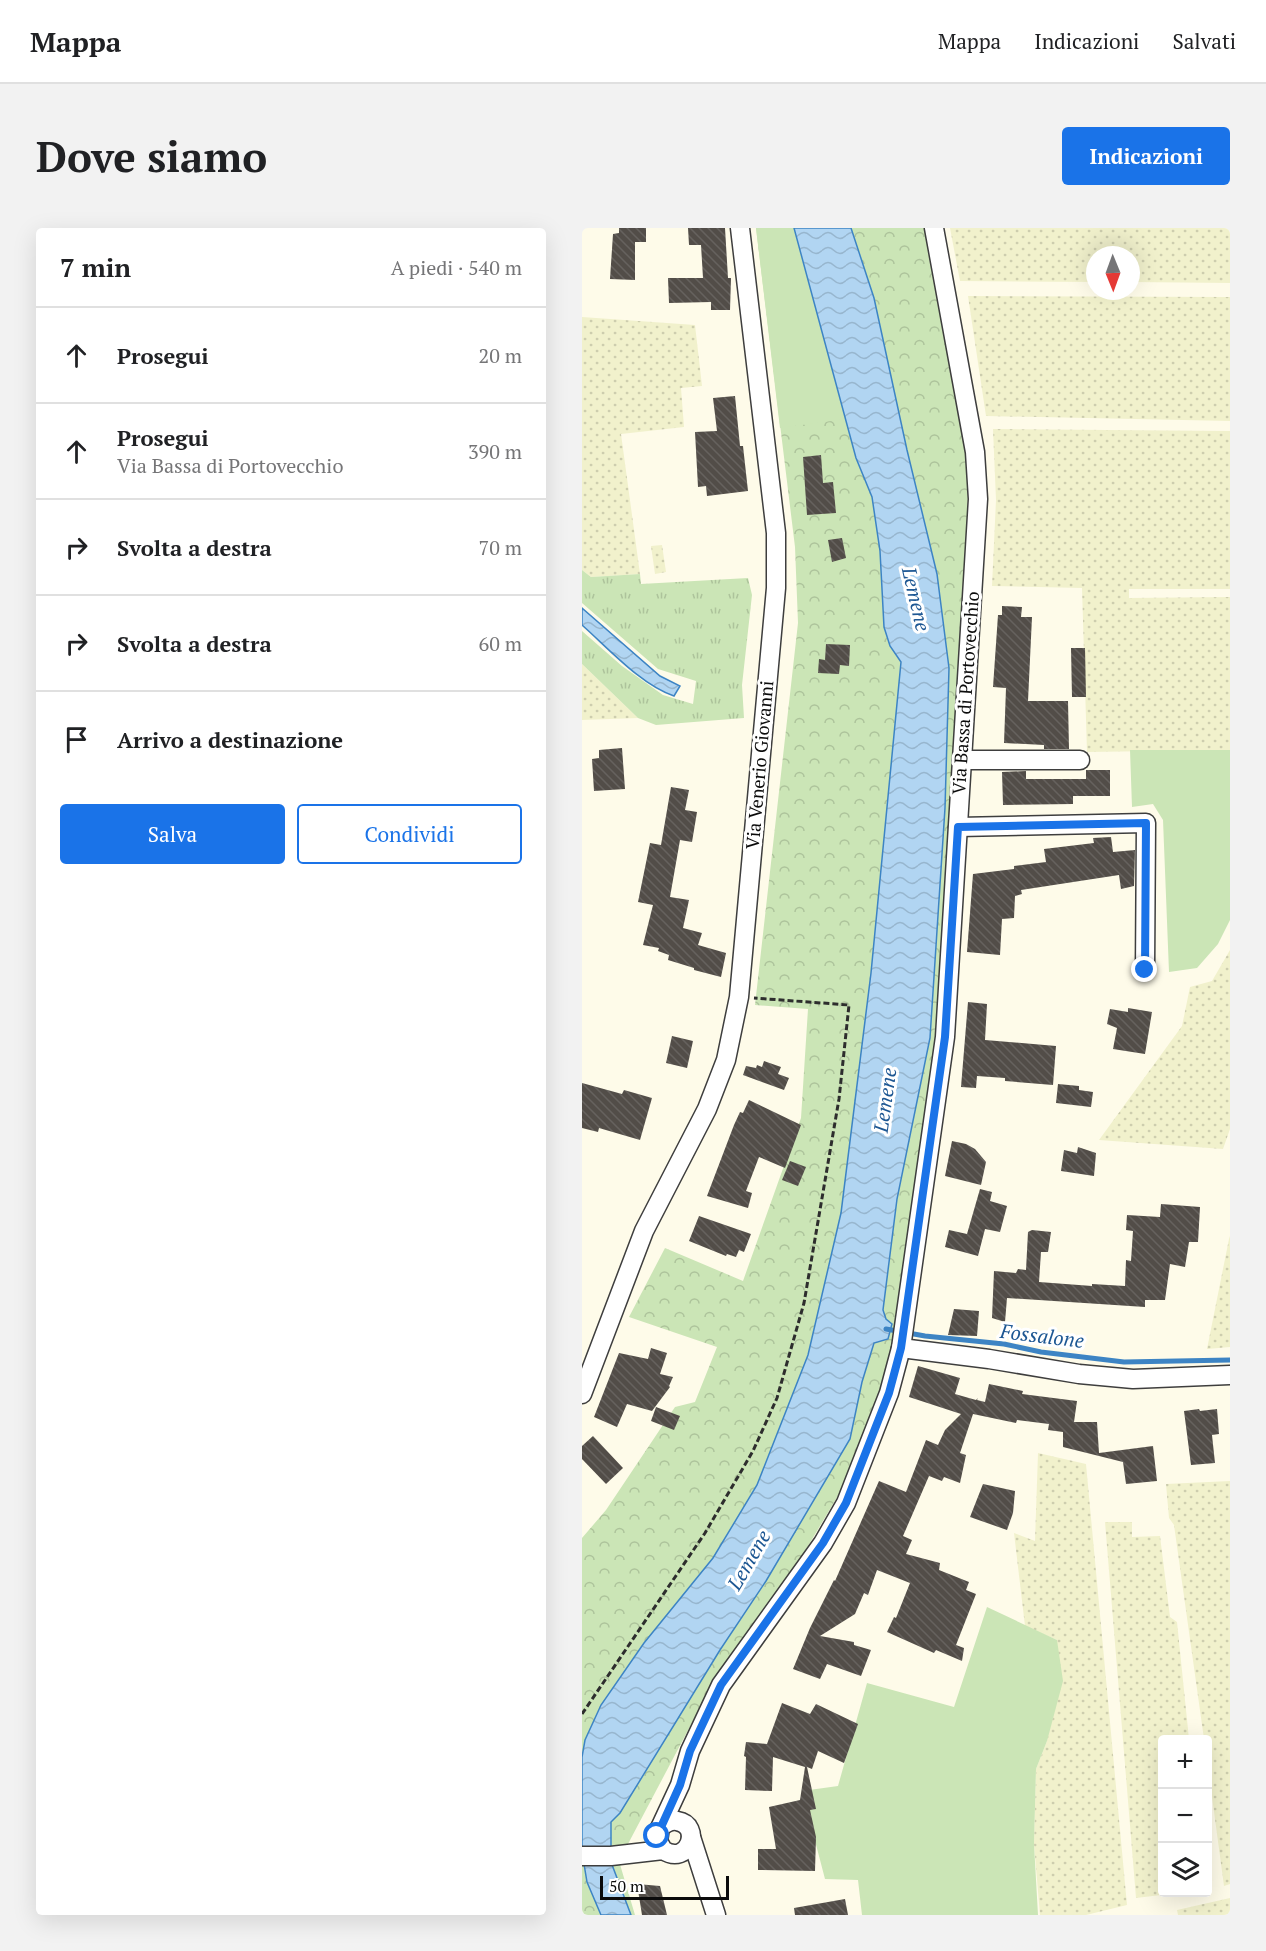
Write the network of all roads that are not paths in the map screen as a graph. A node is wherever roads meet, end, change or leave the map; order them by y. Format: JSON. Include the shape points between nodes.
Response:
{"nodes":[{"id":1,"x":740,"y":228,"type":"edge"},
{"id":2,"x":934,"y":228,"type":"edge"},
{"id":3,"x":962,"y":760,"type":"junction"},
{"id":4,"x":1080,"y":760,"type":"dead end"},
{"id":5,"x":958,"y":827,"type":"junction"},
{"id":6,"x":1145,"y":970,"type":"dead end"},
{"id":7,"x":902,"y":1335,"type":"junction"},
{"id":8,"x":1230,"y":1375,"type":"edge"},
{"id":9,"x":582,"y":1394,"type":"edge"},
{"id":10,"x":680,"y":1785,"type":"junction"},
{"id":11,"x":659,"y":1829,"type":"junction"},
{"id":12,"x":689,"y":1832,"type":"junction"},
{"id":13,"x":667,"y":1852,"type":"junction"},
{"id":14,"x":620,"y":1854,"type":"junction"},
{"id":15,"x":582,"y":1856,"type":"edge"},
{"id":16,"x":703,"y":1876,"type":"junction"},
{"id":17,"x":716,"y":1915,"type":"edge"}],
"edges":[{"from":1,"to":9,"type":"street","name":"Via Venerio Giovanni","via":[[776,533],[776,588],[739,997],[726,1060],[707,1109],[644,1231]]},
{"from":2,"to":3,"type":"street","name":"Via Bassa di Portovecchio","via":[[975,452],[978,499]]},
{"from":3,"to":4,"type":"street"},
{"from":3,"to":5,"type":"street","name":"Via Bassa di Portovecchio"},
{"from":5,"to":6,"type":"street","via":[[1146,823]]},
{"from":5,"to":7,"type":"street","name":"Via Bassa di Portovecchio","via":[[945,1037]]},
{"from":7,"to":8,"type":"street","via":[[989,1359],[1079,1374],[1133,1379]]},
{"from":7,"to":10,"type":"street","name":"Via Bassa di Portovecchio","via":[[889,1393],[846,1503],[823,1543],[721,1685],[690,1751]]},
{"from":10,"to":11,"type":"street","name":"Via Bassa di Portovecchio"},
{"from":10,"to":12,"type":"street"},
{"from":11,"to":12,"type":"street","via":[[674,1820],[684,1823]]},
{"from":11,"to":13,"type":"street","via":[[658,1841]]},
{"from":11,"to":14,"type":"street"},
{"from":12,"to":13,"type":"street","via":[[690,1843],[683,1851]]},
{"from":12,"to":16,"type":"street"},
{"from":13,"to":14,"type":"street"},
{"from":13,"to":16,"type":"street"},
{"from":14,"to":15,"type":"street"},
{"from":16,"to":17,"type":"street"}]}
